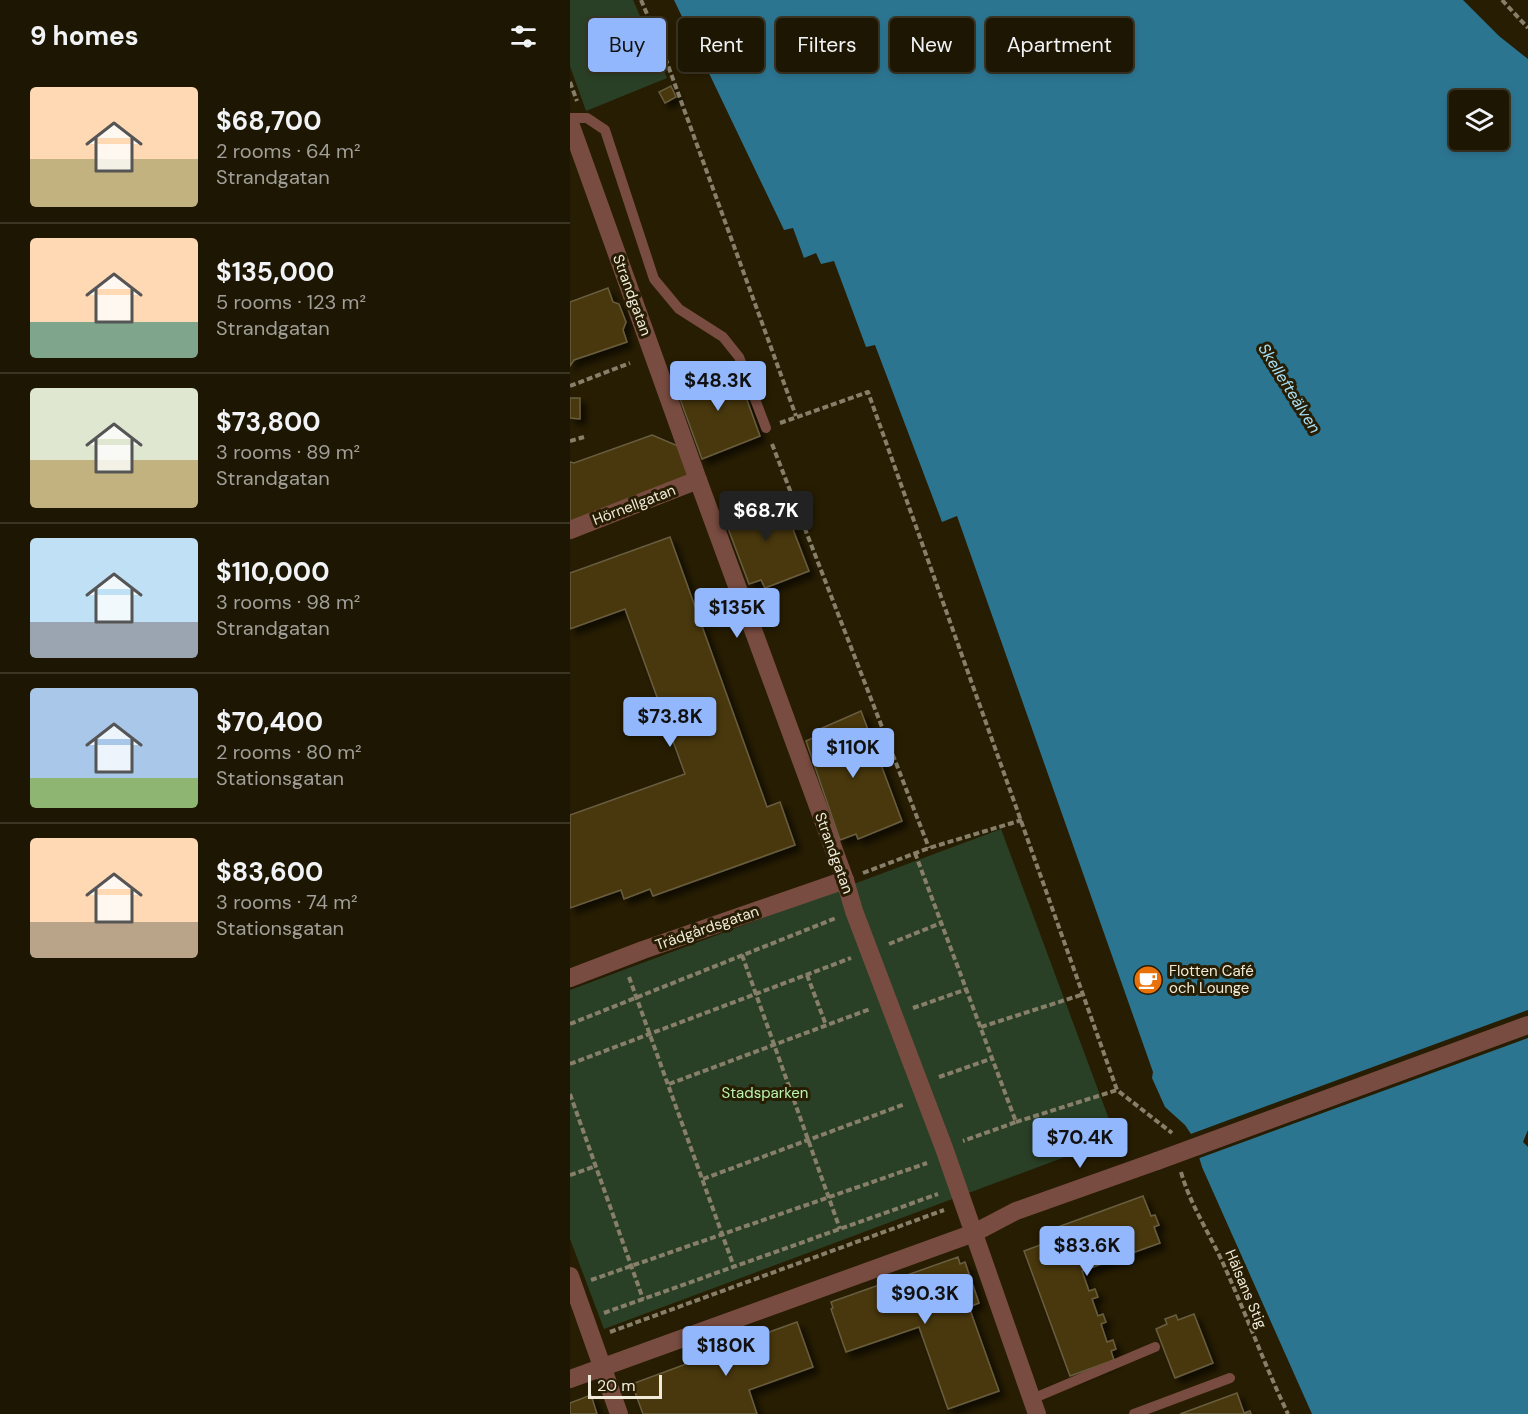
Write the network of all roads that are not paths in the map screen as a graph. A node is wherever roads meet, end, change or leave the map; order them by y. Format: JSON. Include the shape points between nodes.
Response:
{"nodes":[{"id":1,"x":570,"y":117,"type":"edge"},
{"id":2,"x":570,"y":123,"type":"edge"},
{"id":3,"x":766,"y":428,"type":"road end"},
{"id":4,"x":698,"y":480,"type":"junction"},
{"id":5,"x":570,"y":530,"type":"edge"},
{"id":6,"x":845,"y":880,"type":"junction"},
{"id":7,"x":570,"y":978,"type":"edge"},
{"id":8,"x":1528,"y":1025,"type":"edge"},
{"id":9,"x":974,"y":1233,"type":"junction"},
{"id":10,"x":572,"y":1281,"type":"edge"},
{"id":11,"x":1155,"y":1347,"type":"dead end"},
{"id":12,"x":602,"y":1367,"type":"junction"},
{"id":13,"x":1230,"y":1378,"type":"dead end"},
{"id":14,"x":570,"y":1379,"type":"edge"},
{"id":15,"x":1034,"y":1407,"type":"edge"},
{"id":16,"x":619,"y":1414,"type":"edge"},
{"id":17,"x":1134,"y":1414,"type":"edge"}],
"edges":[{"from":1,"to":3,"type":"lane","via":[[587,118],[605,129],[654,279],[680,309],[723,337],[739,357]]},
{"from":2,"to":4,"type":"street","name":"Strandgatan"},
{"from":4,"to":5,"type":"street","name":"Hörnellgatan"},
{"from":4,"to":6,"type":"street","name":"Strandgatan"},
{"from":6,"to":7,"type":"street","name":"Trädgårdsgatan"},
{"from":6,"to":9,"type":"street","name":"Strandgatan"},
{"from":8,"to":9,"type":"street","bridge":true,"via":[[1016,1210]]},
{"from":9,"to":12,"type":"street"},
{"from":9,"to":15,"type":"street","name":"Strandgatan"},
{"from":10,"to":12,"type":"street"},
{"from":11,"to":15,"type":"lane"},
{"from":12,"to":14,"type":"street"},
{"from":12,"to":16,"type":"street"},
{"from":13,"to":17,"type":"lane"}]}
